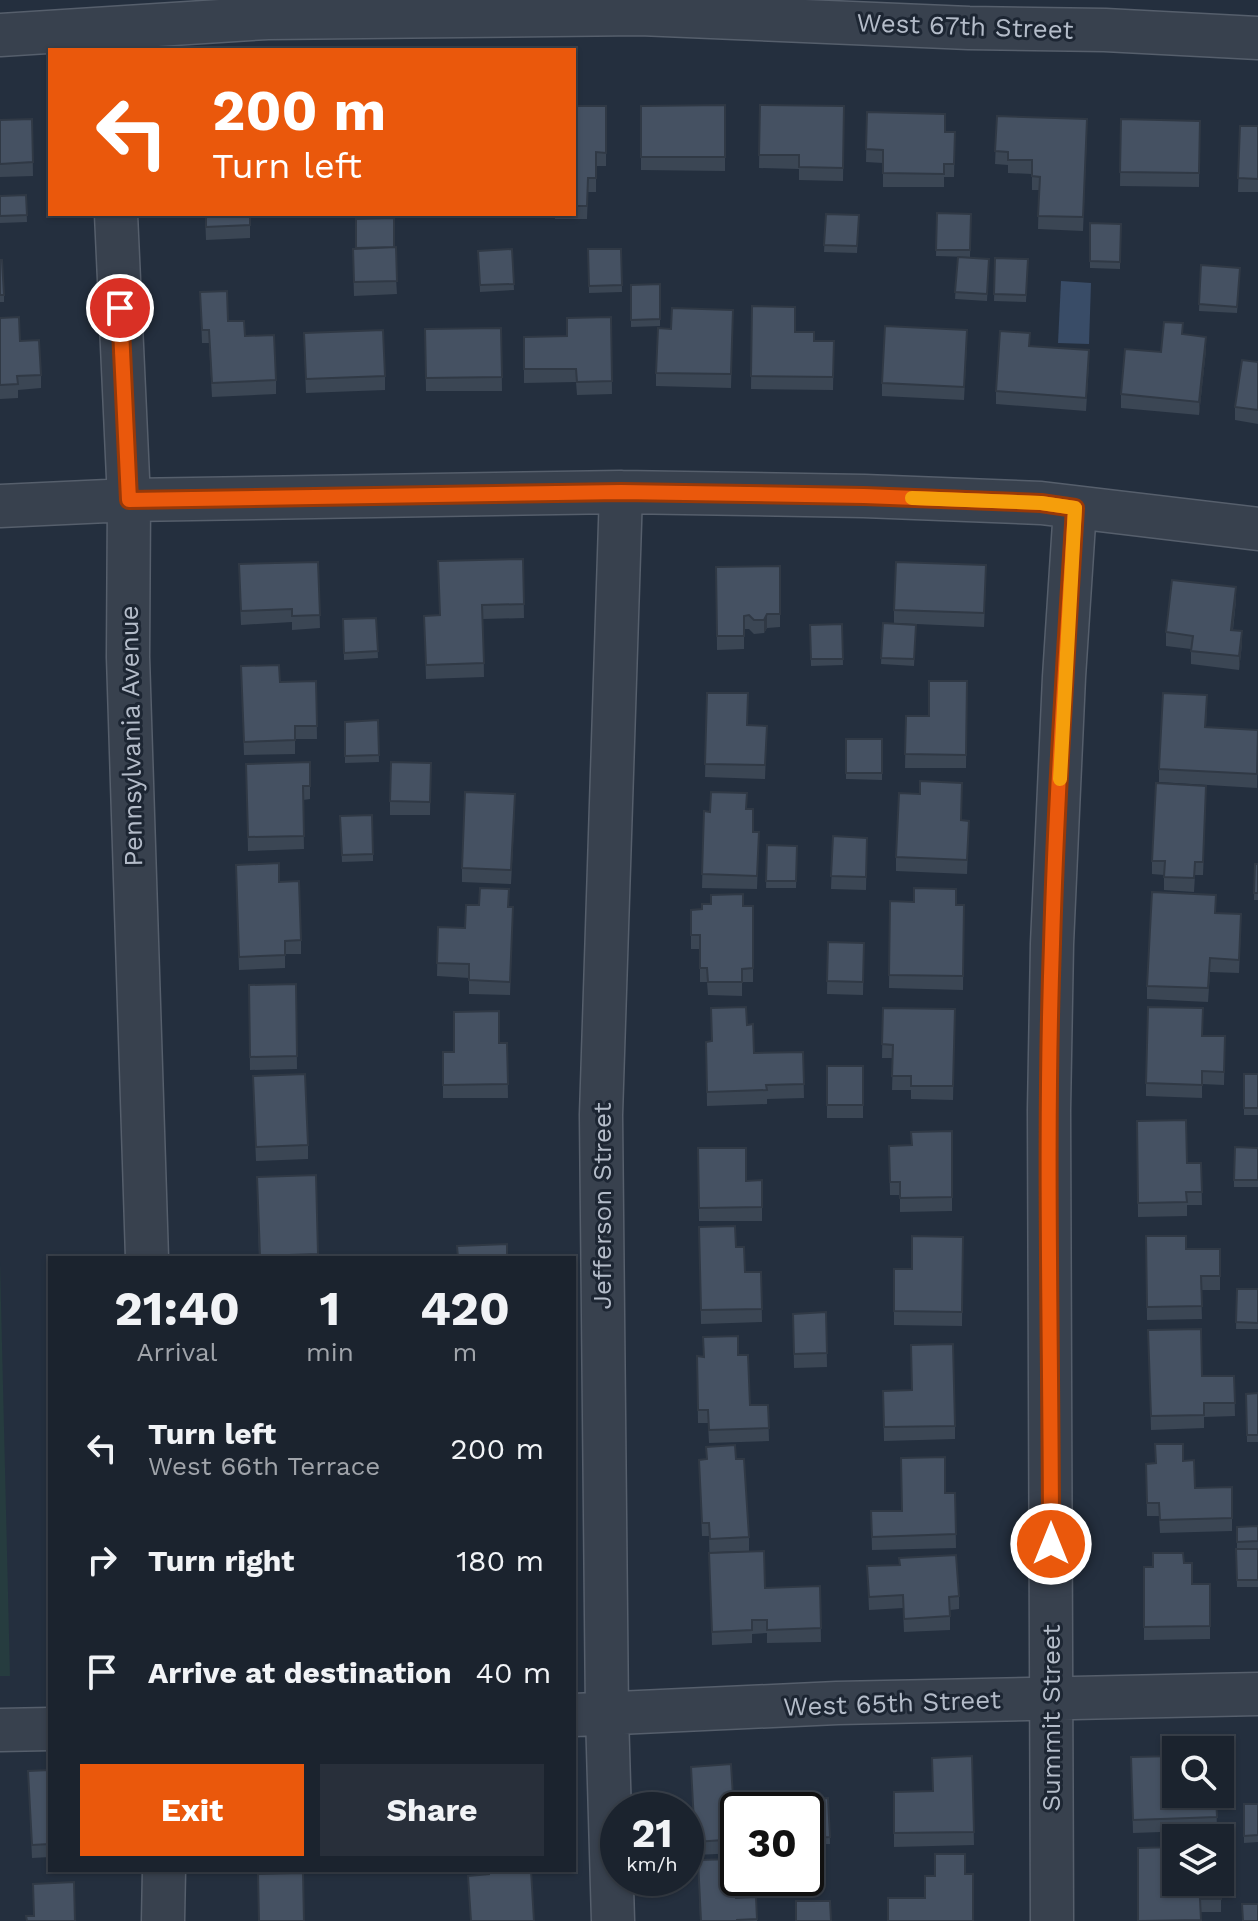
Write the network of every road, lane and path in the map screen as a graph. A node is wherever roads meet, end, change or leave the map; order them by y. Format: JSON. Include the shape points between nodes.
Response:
{"nodes":[{"id":1,"x":107,"y":26,"type":"edge"},
{"id":2,"x":0,"y":35,"type":"edge"},
{"id":3,"x":1258,"y":38,"type":"edge"},
{"id":4,"x":116,"y":216,"type":"edge"},
{"id":5,"x":621,"y":492,"type":"junction"},
{"id":6,"x":129,"y":500,"type":"junction"},
{"id":7,"x":0,"y":506,"type":"edge"},
{"id":8,"x":1075,"y":508,"type":"junction"},
{"id":9,"x":1258,"y":529,"type":"edge"},
{"id":10,"x":147,"y":1256,"type":"edge"},
{"id":11,"x":1258,"y":1694,"type":"edge"},
{"id":12,"x":1051,"y":1699,"type":"junction"},
{"id":13,"x":590,"y":1715,"type":"edge"},
{"id":14,"x":48,"y":1729,"type":"edge"},
{"id":15,"x":0,"y":1730,"type":"edge"},
{"id":16,"x":164,"y":1872,"type":"edge"},
{"id":17,"x":163,"y":1921,"type":"edge"},
{"id":18,"x":613,"y":1921,"type":"edge"},
{"id":19,"x":1052,"y":1921,"type":"edge"}],
"edges":[{"from":1,"to":2,"type":"street","name":"West 67th Street"},
{"from":1,"to":3,"type":"street","name":"West 67th Street","via":[[313,17],[640,14]]},
{"from":4,"to":6,"type":"street","name":"Pennsylvania Avenue"},
{"from":5,"to":6,"type":"street"},
{"from":5,"to":8,"type":"street","via":[[864,496]]},
{"from":5,"to":13,"type":"street","name":"Jefferson Street","via":[[601,1115]]},
{"from":6,"to":7,"type":"street"},
{"from":6,"to":10,"type":"street","name":"Pennsylvania Avenue","via":[[128,657]]},
{"from":8,"to":9,"type":"street"},
{"from":8,"to":12,"type":"street","name":"Summit Street","via":[[1052,944]]},
{"from":11,"to":12,"type":"street","name":"West 65th Street"},
{"from":12,"to":13,"type":"street","name":"West 65th Street"},
{"from":12,"to":19,"type":"street","name":"Summit Street"},
{"from":13,"to":18,"type":"street","name":"Jefferson Street"},
{"from":14,"to":15,"type":"street"},
{"from":16,"to":17,"type":"street"}]}
